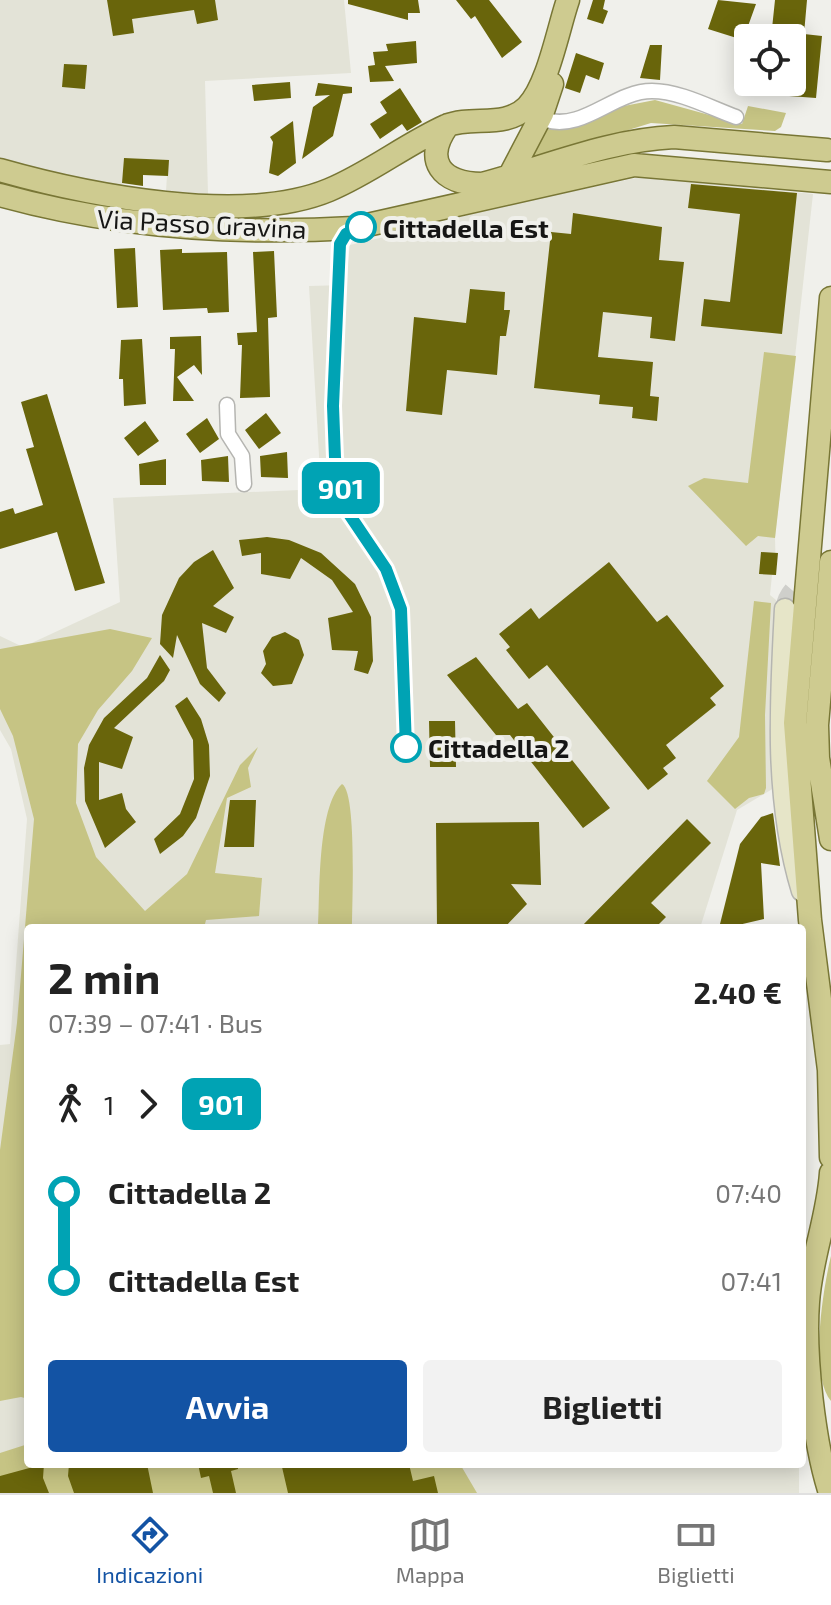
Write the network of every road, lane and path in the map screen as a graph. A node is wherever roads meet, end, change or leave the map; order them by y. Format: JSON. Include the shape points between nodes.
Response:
{"nodes":[{"id":1,"x":568,"y":0,"type":"edge"},
{"id":2,"x":580,"y":0,"type":"edge"},
{"id":3,"x":536,"y":109,"type":"junction"},
{"id":4,"x":736,"y":117,"type":"dead end"},
{"id":5,"x":448,"y":125,"type":"junction"},
{"id":6,"x":827,"y":150,"type":"dead end"},
{"id":7,"x":0,"y":170,"type":"edge"},
{"id":8,"x":509,"y":177,"type":"junction"},
{"id":9,"x":831,"y":182,"type":"edge"},
{"id":10,"x":0,"y":195,"type":"edge"},
{"id":11,"x":434,"y":210,"type":"junction"},
{"id":12,"x":831,"y":298,"type":"edge"},
{"id":13,"x":227,"y":405,"type":"dead end"},
{"id":14,"x":244,"y":484,"type":"dead end"},
{"id":15,"x":831,"y":562,"type":"edge"},
{"id":16,"x":785,"y":609,"type":"tunnel mouth"},
{"id":17,"x":831,"y":839,"type":"edge"},
{"id":18,"x":810,"y":920,"type":"junction"},
{"id":19,"x":831,"y":1157,"type":"edge"},
{"id":20,"x":831,"y":1173,"type":"edge"},
{"id":21,"x":822,"y":1401,"type":"edge"},
{"id":22,"x":830,"y":1493,"type":"edge"}],
"edges":[{"from":1,"to":3,"type":"main road"},
{"from":2,"to":3,"type":"main road"},
{"from":3,"to":4,"type":"street","via":[[546,120],[562,123],[616,100],[655,91]]},
{"from":3,"to":5,"type":"main road"},
{"from":3,"to":8,"type":"main road"},
{"from":5,"to":7,"type":"main road","name":"Via Passo Gravina","via":[[328,191],[275,204],[115,197]]},
{"from":5,"to":8,"type":"main road","via":[[438,143],[444,176],[463,184]]},
{"from":6,"to":8,"type":"main road","via":[[651,138]]},
{"from":8,"to":11,"type":"main road"},
{"from":9,"to":11,"type":"main road","name":"Via Passo Gravina","via":[[634,165]]},
{"from":10,"to":11,"type":"main road","name":"Via Passo Gravina","via":[[113,221],[251,230],[354,228]]},
{"from":12,"to":18,"type":"main road","via":[[795,723]]},
{"from":13,"to":14,"type":"street","via":[[228,434],[242,456]]},
{"from":15,"to":17,"type":"main road","via":[[817,725]]},
{"from":16,"to":18,"type":"main road","via":[[779,742],[796,872]]},
{"from":18,"to":19,"type":"main road","via":[[829,1070]]},
{"from":20,"to":21,"type":"main road","via":[[808,1302]]},
{"from":21,"to":22,"type":"main road"}]}
